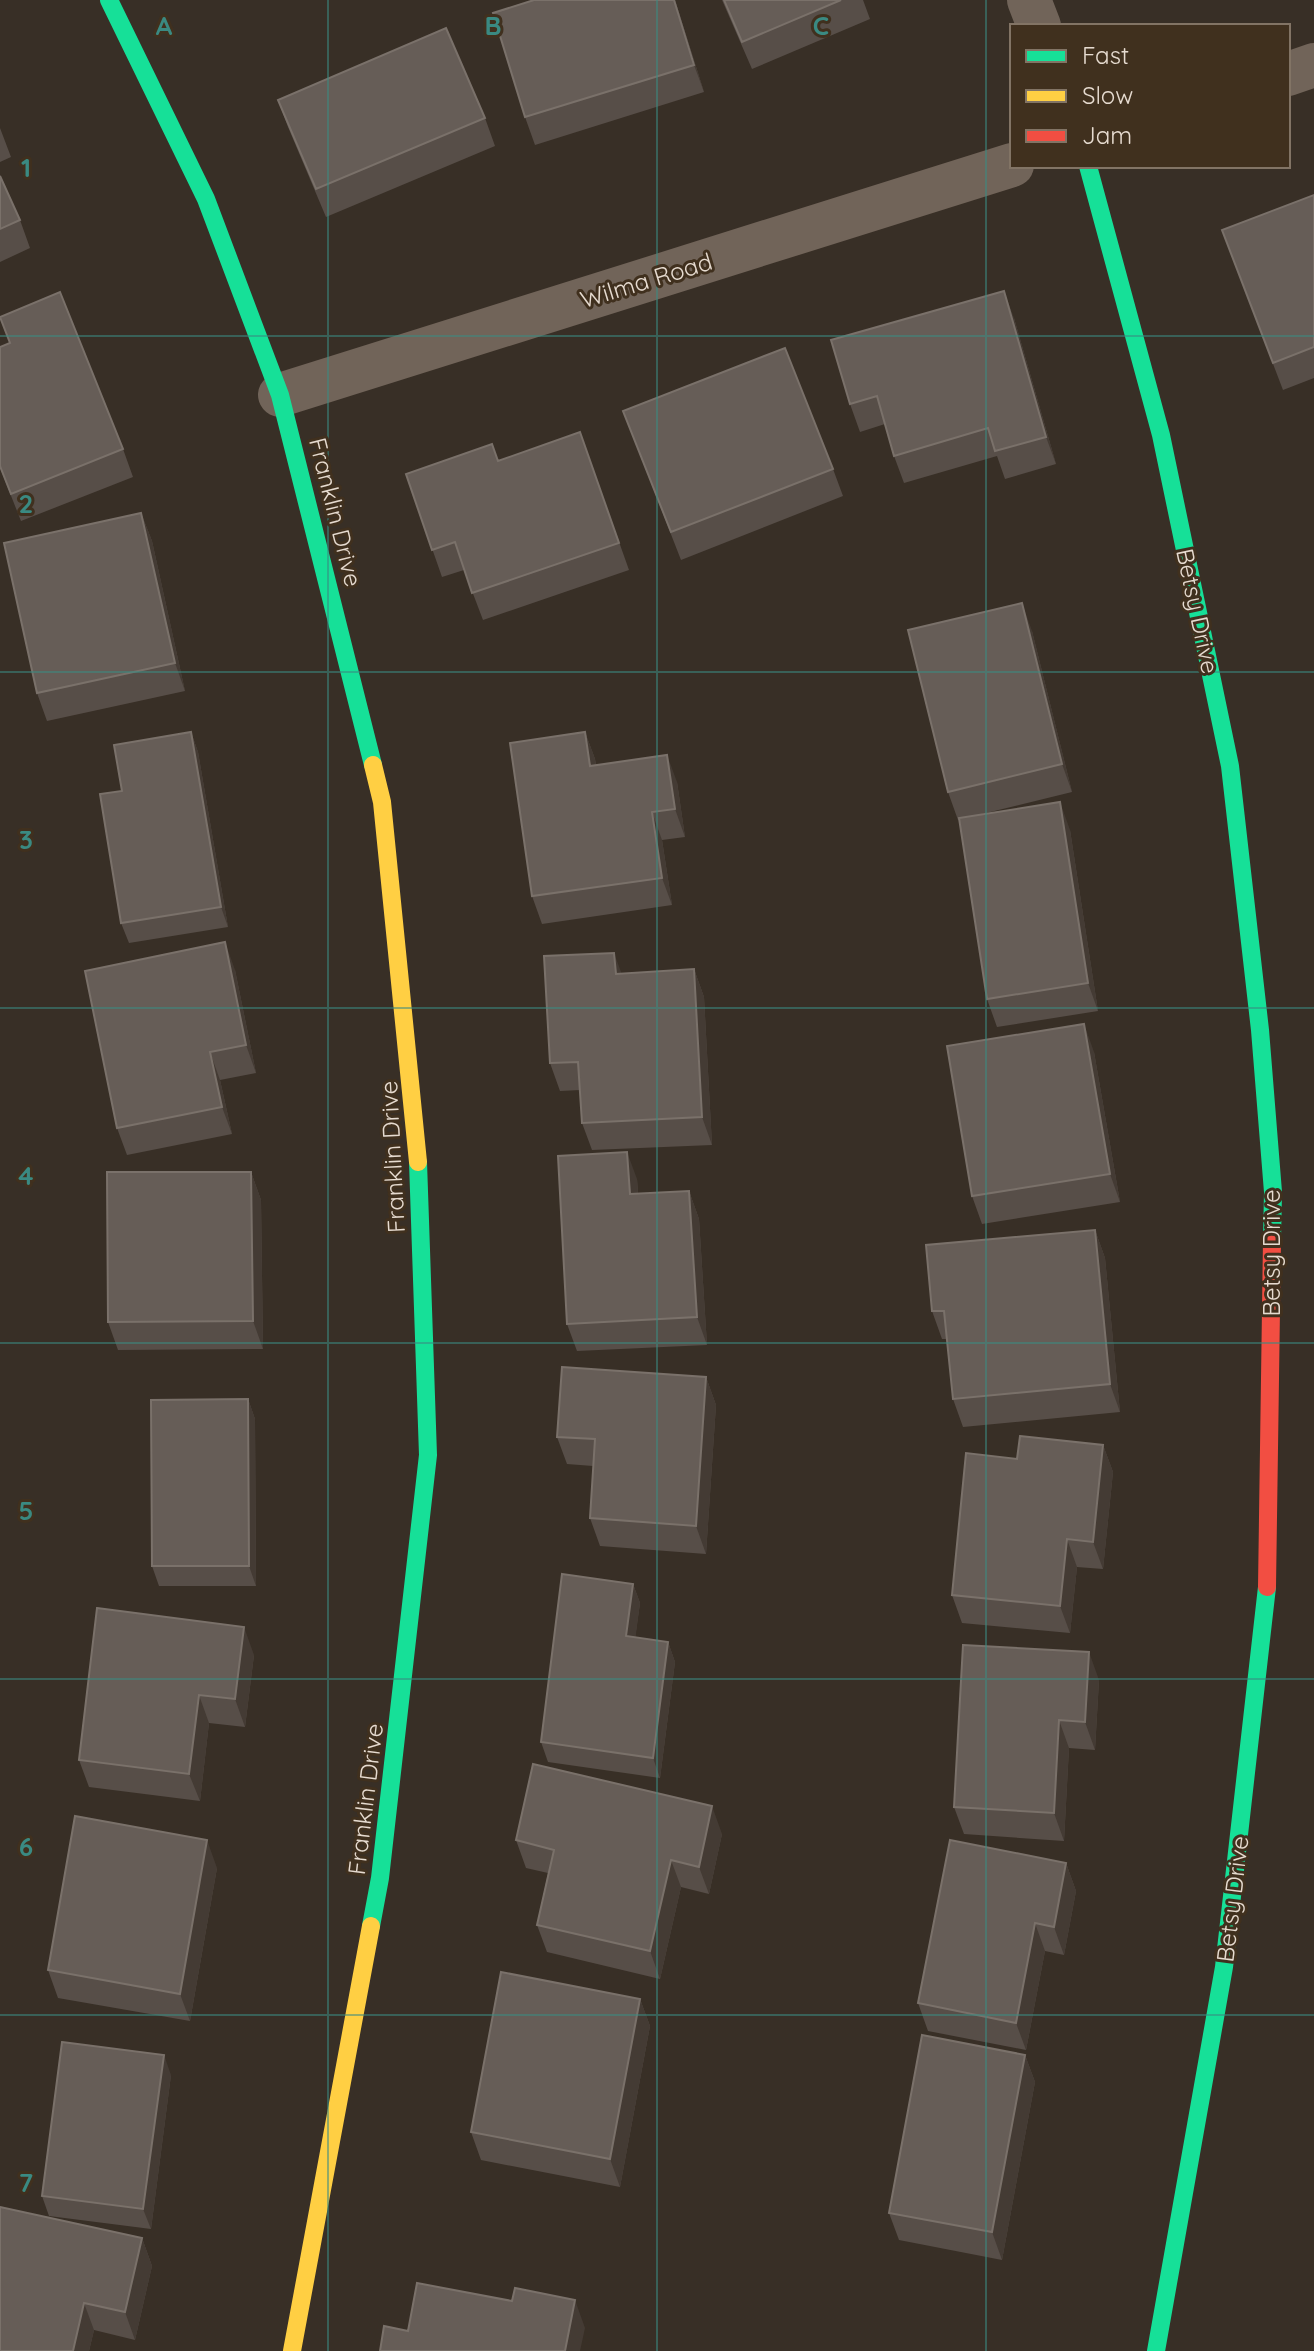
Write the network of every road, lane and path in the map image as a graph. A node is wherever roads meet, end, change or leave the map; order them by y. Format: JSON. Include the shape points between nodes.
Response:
{"nodes":[{"id":1,"x":109,"y":0,"type":"edge"},
{"id":2,"x":1029,"y":0,"type":"edge"},
{"id":3,"x":1038,"y":24,"type":"edge"},
{"id":4,"x":1314,"y":65,"type":"edge"},
{"id":5,"x":1290,"y":73,"type":"edge"},
{"id":6,"x":1010,"y":166,"type":"edge"},
{"id":7,"x":1089,"y":168,"type":"edge"},
{"id":8,"x":280,"y":395,"type":"junction"},
{"id":9,"x":292,"y":2351,"type":"edge"},
{"id":10,"x":1156,"y":2351,"type":"edge"}],
"edges":[{"from":1,"to":8,"type":"street","name":"Franklin Drive","via":[[206,199]]},
{"from":2,"to":3,"type":"street"},
{"from":4,"to":5,"type":"street"},
{"from":6,"to":8,"type":"street","name":"Wilma Road"},
{"from":7,"to":10,"type":"street","name":"Betsy Drive","via":[[1161,435],[1230,766],[1273,1192],[1267,1607],[1224,1967]]},
{"from":8,"to":9,"type":"street","name":"Franklin Drive","via":[[382,802],[417,1125],[428,1455],[380,1878]]}]}
